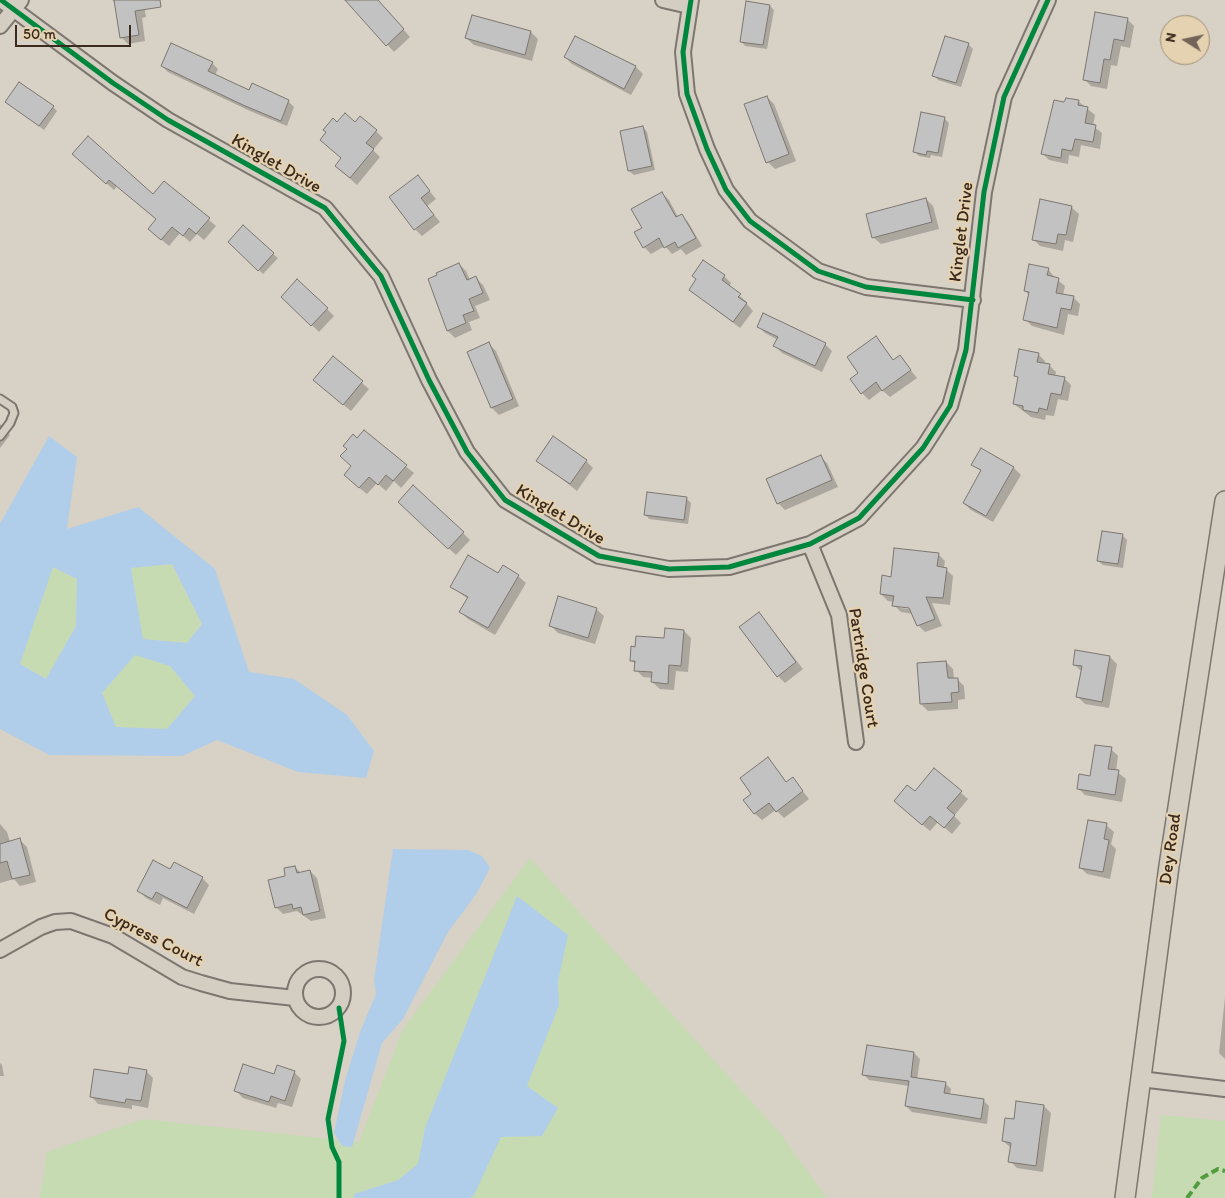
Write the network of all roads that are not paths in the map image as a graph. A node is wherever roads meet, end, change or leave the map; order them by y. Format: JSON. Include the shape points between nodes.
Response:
{"nodes":[{"id":1,"x":1,"y":0,"type":"edge"},
{"id":2,"x":664,"y":0,"type":"edge"},
{"id":3,"x":1048,"y":0,"type":"edge"},
{"id":4,"x":690,"y":3,"type":"edge"},
{"id":5,"x":17,"y":5,"type":"edge"},
{"id":6,"x":0,"y":26,"type":"edge"},
{"id":7,"x":973,"y":300,"type":"junction"},
{"id":8,"x":0,"y":400,"type":"edge"},
{"id":9,"x":0,"y":436,"type":"edge"},
{"id":10,"x":1225,"y":501,"type":"edge"},
{"id":11,"x":810,"y":544,"type":"junction"},
{"id":12,"x":1220,"y":561,"type":"edge"},
{"id":13,"x":856,"y":742,"type":"dead end"},
{"id":14,"x":0,"y":950,"type":"edge"},
{"id":15,"x":295,"y":998,"type":"dead end"},
{"id":16,"x":1140,"y":1079,"type":"junction"},
{"id":17,"x":1225,"y":1089,"type":"edge"},
{"id":18,"x":1125,"y":1198,"type":"edge"}],
"edges":[{"from":1,"to":5,"type":"street","name":"Kinglet Drive"},
{"from":2,"to":4,"type":"street"},
{"from":3,"to":7,"type":"street","name":"Kinglet Drive","via":[[1004,97],[984,192]]},
{"from":4,"to":7,"type":"street","via":[[683,52],[687,94],[726,190],[750,221],[818,271],[866,287]]},
{"from":5,"to":6,"type":"street"},
{"from":5,"to":11,"type":"street","name":"Kinglet Drive","via":[[113,83],[168,120],[325,208],[381,276],[429,380],[467,452],[505,500],[599,556],[669,569],[729,567]]},
{"from":7,"to":11,"type":"street","name":"Kinglet Drive","via":[[966,350],[950,406],[923,448],[859,518]]},
{"from":8,"to":9,"type":"lane","via":[[12,407],[14,413]]},
{"from":10,"to":12,"type":"main road","name":"Dey Road"},
{"from":11,"to":13,"type":"street","name":"Partridge Court","via":[[839,615]]},
{"from":12,"to":16,"type":"main road","name":"Dey Road","via":[[1169,866]]},
{"from":14,"to":15,"type":"street","name":"Cypress Court","via":[[41,927],[55,922],[71,922],[113,936],[182,977],[230,991]]},
{"from":16,"to":17,"type":"street"},
{"from":16,"to":18,"type":"main road","name":"Dey Road"}]}
